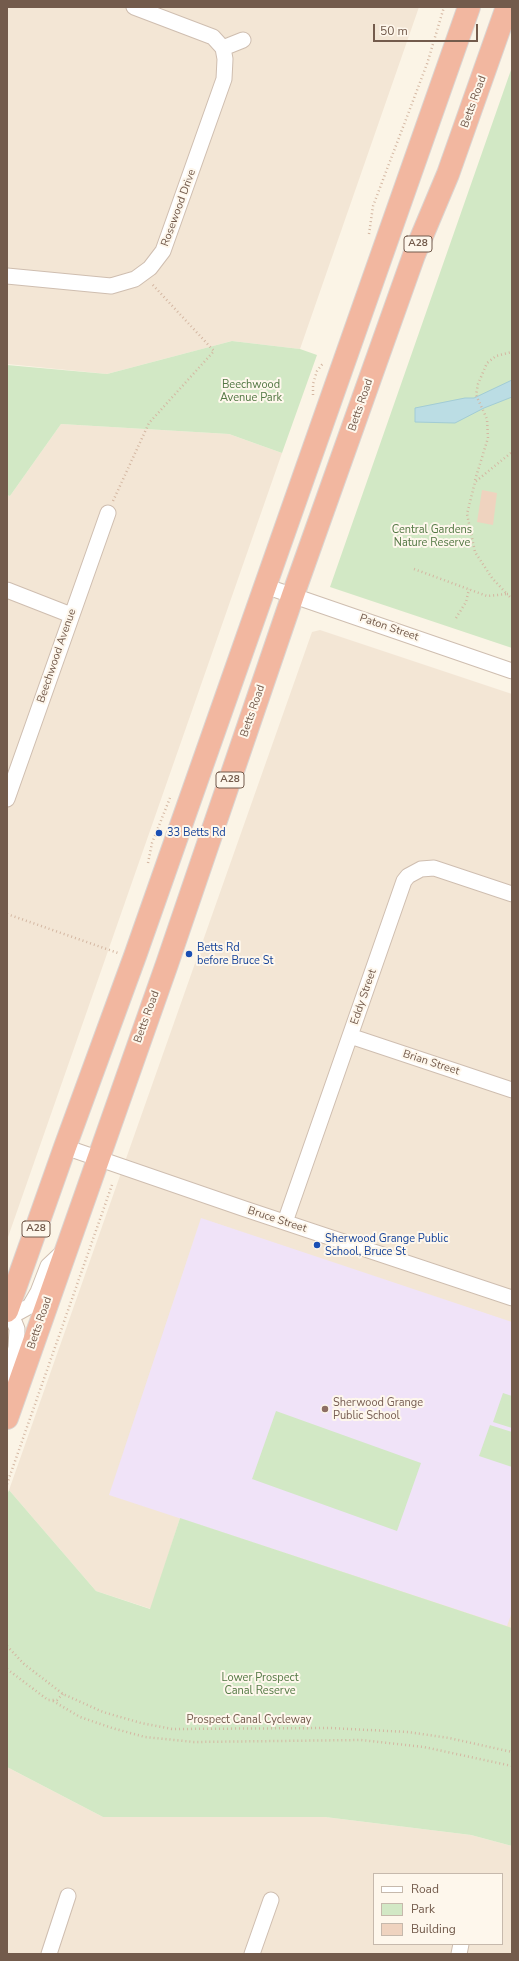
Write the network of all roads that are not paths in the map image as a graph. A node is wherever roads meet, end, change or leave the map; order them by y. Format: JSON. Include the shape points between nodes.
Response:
{"nodes":[{"id":1,"x":134,"y":7,"type":"edge"},
{"id":2,"x":458,"y":7,"type":"edge"},
{"id":3,"x":469,"y":7,"type":"edge"},
{"id":4,"x":507,"y":7,"type":"edge"},
{"id":5,"x":460,"y":32,"type":"junction"},
{"id":6,"x":243,"y":40,"type":"dead end"},
{"id":7,"x":223,"y":48,"type":"junction"},
{"id":8,"x":7,"y":276,"type":"edge"},
{"id":9,"x":108,"y":513,"type":"road end"},
{"id":10,"x":265,"y":586,"type":"junction"},
{"id":11,"x":7,"y":590,"type":"edge"},
{"id":12,"x":293,"y":596,"type":"junction"},
{"id":13,"x":71,"y":615,"type":"junction"},
{"id":14,"x":512,"y":671,"type":"edge"},
{"id":15,"x":11,"y":776,"type":"edge"},
{"id":16,"x":7,"y":799,"type":"edge"},
{"id":17,"x":512,"y":894,"type":"edge"},
{"id":18,"x":350,"y":1036,"type":"junction"},
{"id":19,"x":512,"y":1090,"type":"edge"},
{"id":20,"x":65,"y":1147,"type":"junction"},
{"id":21,"x":98,"y":1158,"type":"junction"},
{"id":22,"x":285,"y":1222,"type":"junction"},
{"id":23,"x":66,"y":1249,"type":"junction"},
{"id":24,"x":512,"y":1298,"type":"edge"},
{"id":25,"x":7,"y":1313,"type":"edge"},
{"id":26,"x":10,"y":1410,"type":"edge"},
{"id":27,"x":68,"y":1896,"type":"dead end"},
{"id":28,"x":271,"y":1900,"type":"dead end"},
{"id":29,"x":49,"y":1954,"type":"edge"},
{"id":30,"x":252,"y":1954,"type":"edge"}],
"edges":[{"from":1,"to":7,"type":"street","via":[[207,34]]},
{"from":2,"to":5,"type":"highway"},
{"from":3,"to":5,"type":"highway","number":"A28"},
{"from":4,"to":12,"type":"highway","name":"Betts Road","number":"A28","via":[[448,174],[414,255]]},
{"from":5,"to":10,"type":"highway","number":"A28"},
{"from":6,"to":7,"type":"street"},
{"from":7,"to":8,"type":"street","name":"Rosewood Drive","via":[[224,79],[166,244],[150,268],[135,279],[111,286]]},
{"from":9,"to":13,"type":"street","name":"Beechwood Avenue"},
{"from":10,"to":12,"type":"street","name":"Paton Street"},
{"from":10,"to":20,"type":"highway","number":"A28"},
{"from":11,"to":13,"type":"street"},
{"from":12,"to":14,"type":"street","name":"Paton Street"},
{"from":12,"to":21,"type":"highway","name":"Betts Road","number":"A28"},
{"from":13,"to":15,"type":"street","name":"Beechwood Avenue"},
{"from":15,"to":16,"type":"street","name":"Beechwood Avenue"},
{"from":17,"to":18,"type":"street","name":"Eddy Street","via":[[434,868],[421,869],[408,876],[401,889]]},
{"from":18,"to":19,"type":"street","name":"Brian Street"},
{"from":18,"to":22,"type":"street","name":"Eddy Street"},
{"from":20,"to":21,"type":"street","name":"Bruce Street"},
{"from":20,"to":25,"type":"highway","number":"A28"},
{"from":21,"to":22,"type":"street","name":"Bruce Street"},
{"from":21,"to":23,"type":"highway","name":"Betts Road","number":"A28"},
{"from":22,"to":24,"type":"street","name":"Bruce Street"},
{"from":23,"to":25,"type":"street","via":[[48,1266],[30,1306],[19,1312]]},
{"from":23,"to":26,"type":"highway","name":"Betts Road","number":"A28"},
{"from":25,"to":26,"type":"street","via":[[13,1319],[16,1329],[16,1347],[9,1381]]},
{"from":27,"to":29,"type":"street"},
{"from":28,"to":30,"type":"street"}]}
